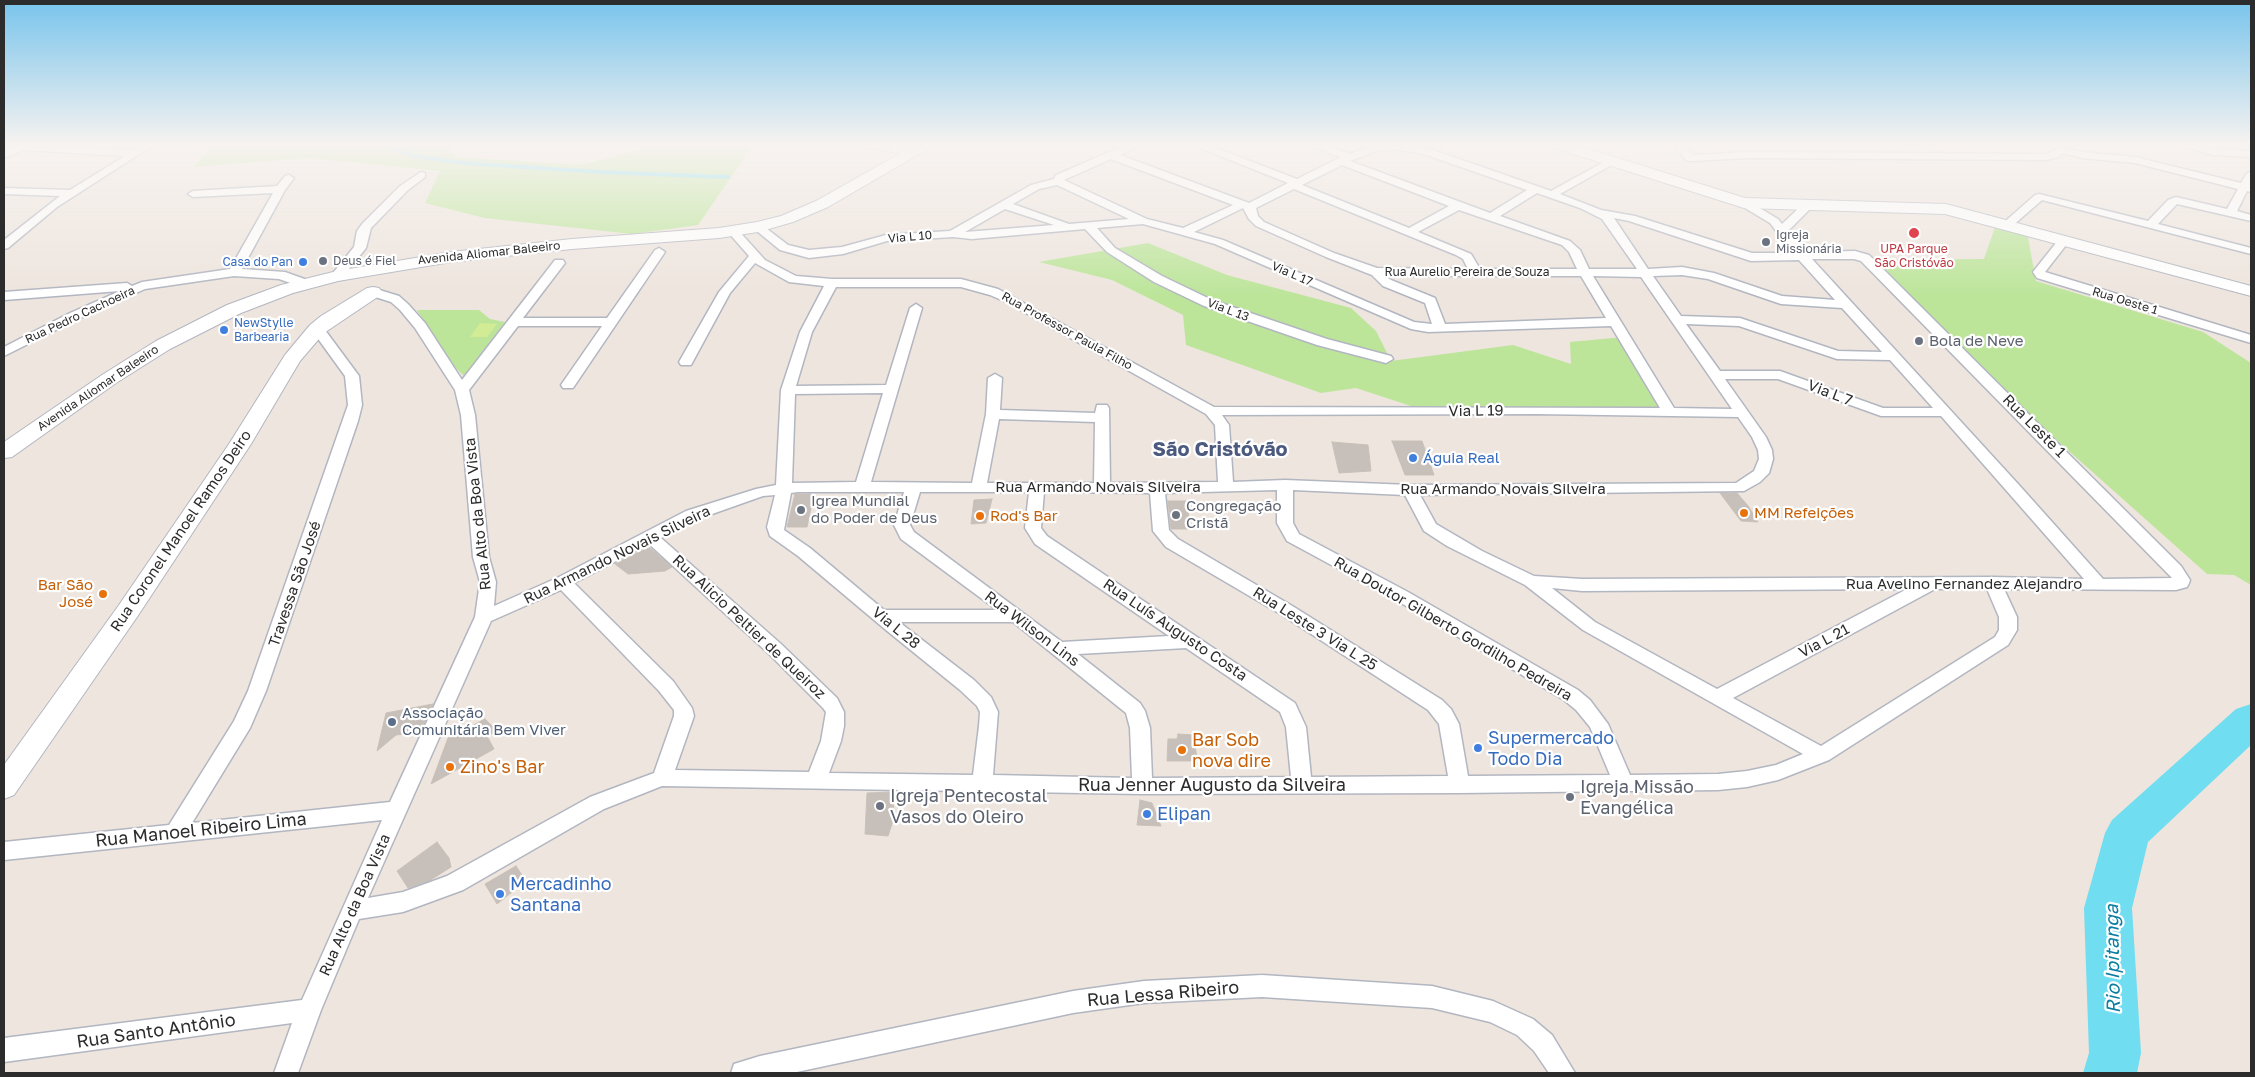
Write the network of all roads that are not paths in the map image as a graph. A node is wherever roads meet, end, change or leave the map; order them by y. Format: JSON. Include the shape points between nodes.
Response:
{"nodes":[{"id":1,"x":69,"y":194,"type":"edge"},
{"id":2,"x":277,"y":194,"type":"edge"},
{"id":3,"x":398,"y":194,"type":"edge"},
{"id":4,"x":838,"y":194,"type":"edge"},
{"id":5,"x":1023,"y":194,"type":"edge"},
{"id":6,"x":1090,"y":194,"type":"edge"},
{"id":7,"x":1215,"y":194,"type":"edge"},
{"id":8,"x":1272,"y":194,"type":"edge"},
{"id":9,"x":1319,"y":194,"type":"edge"},
{"id":10,"x":1430,"y":194,"type":"edge"},
{"id":11,"x":1528,"y":194,"type":"edge"},
{"id":12,"x":1552,"y":194,"type":"edge"},
{"id":13,"x":1717,"y":194,"type":"edge"},
{"id":14,"x":2243,"y":194,"type":"edge"},
{"id":15,"x":2048,"y":198,"type":"joint"},
{"id":16,"x":1744,"y":203,"type":"junction"},
{"id":17,"x":1004,"y":205,"type":"junction"},
{"id":18,"x":1246,"y":206,"type":"junction"},
{"id":19,"x":1458,"y":206,"type":"junction"},
{"id":20,"x":1807,"y":206,"type":"junction"},
{"id":21,"x":2230,"y":212,"type":"junction"},
{"id":22,"x":1602,"y":213,"type":"junction"},
{"id":23,"x":1491,"y":217,"type":"junction"},
{"id":24,"x":2251,"y":218,"type":"edge"},
{"id":25,"x":1143,"y":221,"type":"junction"},
{"id":26,"x":2152,"y":224,"type":"junction"},
{"id":27,"x":1087,"y":225,"type":"junction"},
{"id":28,"x":2007,"y":225,"type":"junction"},
{"id":29,"x":758,"y":227,"type":"junction"},
{"id":30,"x":1069,"y":227,"type":"junction"},
{"id":31,"x":1782,"y":230,"type":"junction"},
{"id":32,"x":733,"y":232,"type":"junction"},
{"id":33,"x":1410,"y":232,"type":"junction"},
{"id":34,"x":1182,"y":233,"type":"junction"},
{"id":35,"x":953,"y":234,"type":"junction"},
{"id":36,"x":1560,"y":240,"type":"joint"},
{"id":37,"x":2064,"y":240,"type":"junction"},
{"id":38,"x":4,"y":246,"type":"edge"},
{"id":39,"x":2251,"y":251,"type":"edge"},
{"id":40,"x":659,"y":252,"type":"dead end"},
{"id":41,"x":754,"y":257,"type":"junction"},
{"id":42,"x":1803,"y":257,"type":"junction"},
{"id":43,"x":559,"y":262,"type":"dead end"},
{"id":44,"x":234,"y":272,"type":"junction"},
{"id":45,"x":1376,"y":272,"type":"junction"},
{"id":46,"x":1477,"y":273,"type":"junction"},
{"id":47,"x":1585,"y":273,"type":"junction"},
{"id":48,"x":1644,"y":273,"type":"junction"},
{"id":49,"x":337,"y":276,"type":"junction"},
{"id":50,"x":832,"y":283,"type":"junction"},
{"id":51,"x":306,"y":284,"type":"junction"},
{"id":52,"x":142,"y":286,"type":"junction"},
{"id":53,"x":2251,"y":291,"type":"edge"},
{"id":54,"x":373,"y":292,"type":"junction"},
{"id":55,"x":4,"y":296,"type":"edge"},
{"id":56,"x":1846,"y":304,"type":"junction"},
{"id":57,"x":916,"y":308,"type":"dead end"},
{"id":58,"x":1677,"y":320,"type":"junction"},
{"id":59,"x":512,"y":322,"type":"junction"},
{"id":60,"x":610,"y":322,"type":"junction"},
{"id":61,"x":1616,"y":322,"type":"junction"},
{"id":62,"x":1440,"y":326,"type":"junction"},
{"id":63,"x":317,"y":329,"type":"junction"},
{"id":64,"x":2251,"y":339,"type":"edge"},
{"id":65,"x":4,"y":352,"type":"edge"},
{"id":66,"x":1893,"y":356,"type":"junction"},
{"id":67,"x":1386,"y":359,"type":"dead end"},
{"id":68,"x":686,"y":362,"type":"dead end"},
{"id":69,"x":1715,"y":375,"type":"junction"},
{"id":70,"x":995,"y":378,"type":"dead end"},
{"id":71,"x":568,"y":385,"type":"dead end"},
{"id":72,"x":891,"y":389,"type":"junction"},
{"id":73,"x":462,"y":390,"type":"junction"},
{"id":74,"x":788,"y":390,"type":"junction"},
{"id":75,"x":1211,"y":411,"type":"junction"},
{"id":76,"x":1670,"y":412,"type":"junction"},
{"id":77,"x":1742,"y":412,"type":"junction"},
{"id":78,"x":1945,"y":412,"type":"junction"},
{"id":79,"x":1102,"y":413,"type":"joint"},
{"id":80,"x":993,"y":414,"type":"junction"},
{"id":81,"x":4,"y":452,"type":"edge"},
{"id":82,"x":1285,"y":485,"type":"junction"},
{"id":83,"x":914,"y":486,"type":"junction"},
{"id":84,"x":979,"y":486,"type":"junction"},
{"id":85,"x":1226,"y":486,"type":"junction"},
{"id":86,"x":862,"y":487,"type":"junction"},
{"id":87,"x":784,"y":488,"type":"junction"},
{"id":88,"x":1037,"y":488,"type":"junction"},
{"id":89,"x":1102,"y":488,"type":"junction"},
{"id":90,"x":1157,"y":488,"type":"junction"},
{"id":91,"x":1410,"y":490,"type":"junction"},
{"id":92,"x":651,"y":537,"type":"junction"},
{"id":93,"x":1532,"y":580,"type":"junction"},
{"id":94,"x":563,"y":582,"type":"junction"},
{"id":95,"x":1993,"y":583,"type":"junction"},
{"id":96,"x":1931,"y":584,"type":"junction"},
{"id":97,"x":2098,"y":584,"type":"junction"},
{"id":98,"x":881,"y":616,"type":"junction"},
{"id":99,"x":1017,"y":616,"type":"junction"},
{"id":100,"x":484,"y":618,"type":"junction"},
{"id":101,"x":1191,"y":641,"type":"junction"},
{"id":102,"x":1059,"y":649,"type":"junction"},
{"id":103,"x":1717,"y":698,"type":"junction"},
{"id":104,"x":1822,"y":755,"type":"junction"},
{"id":105,"x":662,"y":778,"type":"junction"},
{"id":106,"x":816,"y":781,"type":"junction"},
{"id":107,"x":982,"y":783,"type":"junction"},
{"id":108,"x":1622,"y":783,"type":"junction"},
{"id":109,"x":1302,"y":785,"type":"junction"},
{"id":110,"x":1459,"y":785,"type":"junction"},
{"id":111,"x":1142,"y":786,"type":"junction"},
{"id":112,"x":4,"y":787,"type":"edge"},
{"id":113,"x":398,"y":810,"type":"junction"},
{"id":114,"x":175,"y":833,"type":"junction"},
{"id":115,"x":4,"y":851,"type":"edge"},
{"id":116,"x":352,"y":910,"type":"junction"},
{"id":117,"x":309,"y":1010,"type":"junction"},
{"id":118,"x":4,"y":1050,"type":"edge"},
{"id":119,"x":286,"y":1073,"type":"edge"},
{"id":120,"x":743,"y":1073,"type":"edge"},
{"id":121,"x":1563,"y":1073,"type":"edge"}],
"edges":[{"from":1,"to":38,"type":"street"},
{"from":2,"to":44,"type":"street"},
{"from":3,"to":49,"type":"street","via":[[366,226],[360,248]]},
{"from":4,"to":29,"type":"street","name":"Avenida Aliomar Baleeiro","via":[[803,213]]},
{"from":5,"to":17,"type":"street","name":"Via L 10"},
{"from":6,"to":25,"type":"street","name":"Via L 17"},
{"from":7,"to":18,"type":"street"},
{"from":8,"to":18,"type":"street"},
{"from":9,"to":33,"type":"street"},
{"from":10,"to":19,"type":"street"},
{"from":11,"to":23,"type":"street"},
{"from":12,"to":22,"type":"street"},
{"from":13,"to":16,"type":"street"},
{"from":14,"to":21,"type":"street"},
{"from":15,"to":26,"type":"street"},
{"from":15,"to":28,"type":"street","via":[[2039,197]]},
{"from":16,"to":20,"type":"street"},
{"from":16,"to":31,"type":"street","name":"Rua Avelino Fernandez Alejandro","via":[[1766,215]]},
{"from":17,"to":30,"type":"street"},
{"from":17,"to":35,"type":"street","name":"Via L 10"},
{"from":18,"to":34,"type":"street"},
{"from":18,"to":45,"type":"street","name":"Rua Aurelio Pereira de Souza","via":[[1260,224]]},
{"from":19,"to":23,"type":"street"},
{"from":19,"to":33,"type":"street"},
{"from":20,"to":28,"type":"street","via":[[1936,208]]},
{"from":20,"to":31,"type":"street"},
{"from":21,"to":24,"type":"street"},
{"from":21,"to":26,"type":"street","via":[[2172,202]]},
{"from":22,"to":42,"type":"street","via":[[1631,218],[1742,255]]},
{"from":22,"to":48,"type":"street","via":[[1610,220]]},
{"from":23,"to":36,"type":"street"},
{"from":25,"to":27,"type":"street","name":"Via L 17"},
{"from":25,"to":34,"type":"street","name":"Via L 17"},
{"from":26,"to":39,"type":"street"},
{"from":27,"to":30,"type":"street","name":"Via L 17"},
{"from":27,"to":67,"type":"street","name":"Via L 13","via":[[1111,250],[1158,279],[1208,303],[1322,342]]},
{"from":28,"to":37,"type":"street"},
{"from":29,"to":32,"type":"street","name":"Avenida Aliomar Baleeiro"},
{"from":29,"to":35,"type":"street","name":"Via L 10","via":[[784,248],[810,254],[843,250],[886,238]]},
{"from":30,"to":35,"type":"street","name":"Via L 17","via":[[972,236]]},
{"from":31,"to":42,"type":"street","name":"Rua Avelino Fernandez Alejandro"},
{"from":32,"to":41,"type":"street","name":"Rua Professor Paula Filho"},
{"from":32,"to":49,"type":"street","name":"Avenida Aliomar Baleeiro","via":[[451,257]]},
{"from":33,"to":46,"type":"street","via":[[1460,253]]},
{"from":34,"to":62,"type":"street","name":"Via L 17","via":[[1219,242],[1400,322],[1418,327]]},
{"from":36,"to":47,"type":"street","via":[[1574,250]]},
{"from":37,"to":53,"type":"street"},
{"from":37,"to":64,"type":"street","name":"Rua Oeste 1","via":[[2039,272],[2041,275]]},
{"from":40,"to":60,"type":"street"},
{"from":41,"to":50,"type":"street","name":"Rua Professor Paula Filho","via":[[771,270],[793,279]]},
{"from":41,"to":68,"type":"street","via":[[725,292]]},
{"from":42,"to":56,"type":"street","name":"Rua Avelino Fernandez Alejandro"},
{"from":42,"to":97,"type":"street","name":"Rua Leste 1","via":[[1855,255],[1865,258],[2182,580],[2176,584]]},
{"from":43,"to":59,"type":"street"},
{"from":44,"to":51,"type":"street","name":"Rua Pedro Cachoeira","via":[[281,274]]},
{"from":44,"to":52,"type":"street","name":"Rua Pedro Cachoeira"},
{"from":45,"to":46,"type":"street","name":"Rua Aurelio Pereira de Souza"},
{"from":45,"to":62,"type":"street","via":[[1387,283],[1431,301]]},
{"from":46,"to":47,"type":"street","name":"Rua Aurelio Pereira de Souza"},
{"from":47,"to":48,"type":"street","name":"Rua Aurelio Pereira de Souza"},
{"from":47,"to":61,"type":"street"},
{"from":48,"to":56,"type":"street","name":"Rua Aurelio Pereira de Souza","via":[[1692,272],[1781,300]]},
{"from":48,"to":58,"type":"street"},
{"from":49,"to":51,"type":"street","name":"Avenida Aliomar Baleeiro"},
{"from":49,"to":54,"type":"street","name":"Rua Alto da Boa Vista"},
{"from":50,"to":74,"type":"street","via":[[806,332]]},
{"from":50,"to":75,"type":"street","name":"Rua Professor Paula Filho","via":[[961,283],[994,292]]},
{"from":51,"to":81,"type":"street","name":"Avenida Aliomar Baleeiro","via":[[252,302],[164,345]]},
{"from":52,"to":55,"type":"street"},
{"from":52,"to":65,"type":"street","name":"Rua Pedro Cachoeira"},
{"from":54,"to":63,"type":"street","name":"Rua Coronel Manoel Ramos Deiro"},
{"from":54,"to":73,"type":"street","name":"Rua Alto da Boa Vista","via":[[395,299],[404,307]]},
{"from":56,"to":66,"type":"street","name":"Rua Avelino Fernandez Alejandro"},
{"from":57,"to":72,"type":"street"},
{"from":58,"to":66,"type":"street","via":[[1740,322],[1837,355]]},
{"from":58,"to":69,"type":"street"},
{"from":59,"to":60,"type":"street"},
{"from":59,"to":73,"type":"street"},
{"from":60,"to":71,"type":"street"},
{"from":61,"to":62,"type":"street","name":"Via L 17"},
{"from":61,"to":76,"type":"street"},
{"from":63,"to":112,"type":"street","name":"Rua Coronel Manoel Ramos Deiro","via":[[292,359],[240,444],[128,611]]},
{"from":63,"to":114,"type":"street","name":"Travessa São José","via":[[352,376],[355,405],[351,421],[257,691],[243,723]]},
{"from":66,"to":78,"type":"street","name":"Rua Avelino Fernandez Alejandro"},
{"from":69,"to":77,"type":"street"},
{"from":69,"to":78,"type":"street","name":"Via L 7","via":[[1780,375],[1874,410]]},
{"from":70,"to":80,"type":"street"},
{"from":72,"to":74,"type":"street"},
{"from":72,"to":86,"type":"street"},
{"from":73,"to":100,"type":"street","name":"Rua Alto da Boa Vista","via":[[468,415],[481,557],[488,582]]},
{"from":74,"to":87,"type":"street"},
{"from":75,"to":76,"type":"street","name":"Via L 19"},
{"from":75,"to":85,"type":"street","via":[[1222,425]]},
{"from":76,"to":77,"type":"street","name":"Via L 19"},
{"from":77,"to":91,"type":"street","name":"Rua Armando Novais Silveira","via":[[1759,437],[1766,458],[1755,480],[1739,488]]},
{"from":78,"to":97,"type":"street","name":"Rua Avelino Fernandez Alejandro"},
{"from":79,"to":80,"type":"street"},
{"from":79,"to":89,"type":"street"},
{"from":80,"to":84,"type":"street"},
{"from":82,"to":85,"type":"street","name":"Rua Armando Novais Silveira"},
{"from":82,"to":91,"type":"street","name":"Rua Armando Novais Silveira"},
{"from":82,"to":108,"type":"street","name":"Rua Doutor Gilberto Gordilho Pedreira","via":[[1285,523],[1293,536],[1571,696],[1588,710],[1598,724]]},
{"from":83,"to":84,"type":"street","name":"Rua Armando Novais Silveira"},
{"from":83,"to":86,"type":"street","name":"Rua Armando Novais Silveira"},
{"from":83,"to":99,"type":"street","name":"Rua Wilson Lins","via":[[903,530]]},
{"from":84,"to":88,"type":"street","name":"Rua Armando Novais Silveira"},
{"from":85,"to":90,"type":"street","name":"Rua Armando Novais Silveira"},
{"from":86,"to":87,"type":"street","name":"Rua Armando Novais Silveira"},
{"from":87,"to":92,"type":"street","name":"Rua Armando Novais Silveira","via":[[743,497],[692,515]]},
{"from":87,"to":98,"type":"street","name":"Via L 28","via":[[776,532]]},
{"from":88,"to":89,"type":"street","name":"Rua Armando Novais Silveira"},
{"from":88,"to":101,"type":"street","name":"Rua Luís Augusto Costa","via":[[1033,528],[1041,540]]},
{"from":89,"to":90,"type":"street","name":"Rua Armando Novais Silveira"},
{"from":90,"to":110,"type":"street","name":"Rua Leste 3 Via L 25","via":[[1161,531],[1172,543],[1288,611],[1435,705],[1449,724]]},
{"from":91,"to":93,"type":"street","name":"Rua Avelino Fernandez Alejandro","via":[[1430,527],[1476,555]]},
{"from":92,"to":94,"type":"street","name":"Rua Armando Novais Silveira"},
{"from":92,"to":106,"type":"street","name":"Rua Alicio Peltier de Queiroz","via":[[830,703],[835,712],[834,726]]},
{"from":93,"to":96,"type":"street","name":"Rua Avelino Fernandez Alejandro","via":[[1582,585]]},
{"from":93,"to":103,"type":"street","name":"Rua Avelino Fernandez Alejandro","via":[[1590,626]]},
{"from":94,"to":100,"type":"street","name":"Rua Armando Novais Silveira"},
{"from":94,"to":105,"type":"street","via":[[666,686],[683,708],[684,716]]},
{"from":95,"to":96,"type":"street","name":"Rua Avelino Fernandez Alejandro"},
{"from":95,"to":97,"type":"street","name":"Rua Avelino Fernandez Alejandro"},
{"from":95,"to":104,"type":"street","name":"Rua Jenner Augusto da Silveira","via":[[2008,617],[2008,630],[2002,641]]},
{"from":96,"to":103,"type":"street","name":"Via L 21"},
{"from":98,"to":99,"type":"street"},
{"from":98,"to":107,"type":"street","name":"Via L 28","via":[[968,685],[984,702],[989,712],[989,726]]},
{"from":99,"to":102,"type":"street","name":"Rua Wilson Lins"},
{"from":100,"to":113,"type":"street","name":"Rua Alto da Boa Vista"},
{"from":101,"to":102,"type":"street"},
{"from":101,"to":109,"type":"street","name":"Rua Luís Augusto Costa","via":[[1288,708],[1296,727]]},
{"from":102,"to":111,"type":"street","name":"Rua Wilson Lins","via":[[1125,700],[1138,716]]},
{"from":103,"to":104,"type":"street","name":"Rua Avelino Fernandez Alejandro"},
{"from":104,"to":108,"type":"street","name":"Rua Jenner Augusto da Silveira","via":[[1778,772],[1747,779]]},
{"from":105,"to":106,"type":"street","name":"Rua Jenner Augusto da Silveira"},
{"from":105,"to":116,"type":"street","name":"Rua Jenner Augusto da Silveira","via":[[597,803],[455,883],[403,902]]},
{"from":106,"to":107,"type":"street","name":"Rua Jenner Augusto da Silveira"},
{"from":107,"to":111,"type":"street","name":"Rua Jenner Augusto da Silveira"},
{"from":108,"to":110,"type":"street","name":"Rua Jenner Augusto da Silveira"},
{"from":109,"to":110,"type":"street","name":"Rua Jenner Augusto da Silveira"},
{"from":109,"to":111,"type":"street","name":"Rua Jenner Augusto da Silveira"},
{"from":113,"to":114,"type":"street","name":"Rua Manoel Ribeiro Lima"},
{"from":113,"to":116,"type":"street","name":"Rua Alto da Boa Vista"},
{"from":114,"to":115,"type":"street","name":"Rua Manoel Ribeiro Lima"},
{"from":116,"to":117,"type":"street","name":"Rua Alto da Boa Vista"},
{"from":117,"to":118,"type":"street","name":"Rua Santo Antônio"},
{"from":117,"to":119,"type":"street","name":"Rua Alto da Boa Vista"},
{"from":120,"to":121,"type":"street","name":"Rua Lessa Ribeiro","via":[[1073,1002],[1144,992],[1262,986],[1432,997],[1493,1012],[1525,1027],[1537,1037]]}]}
